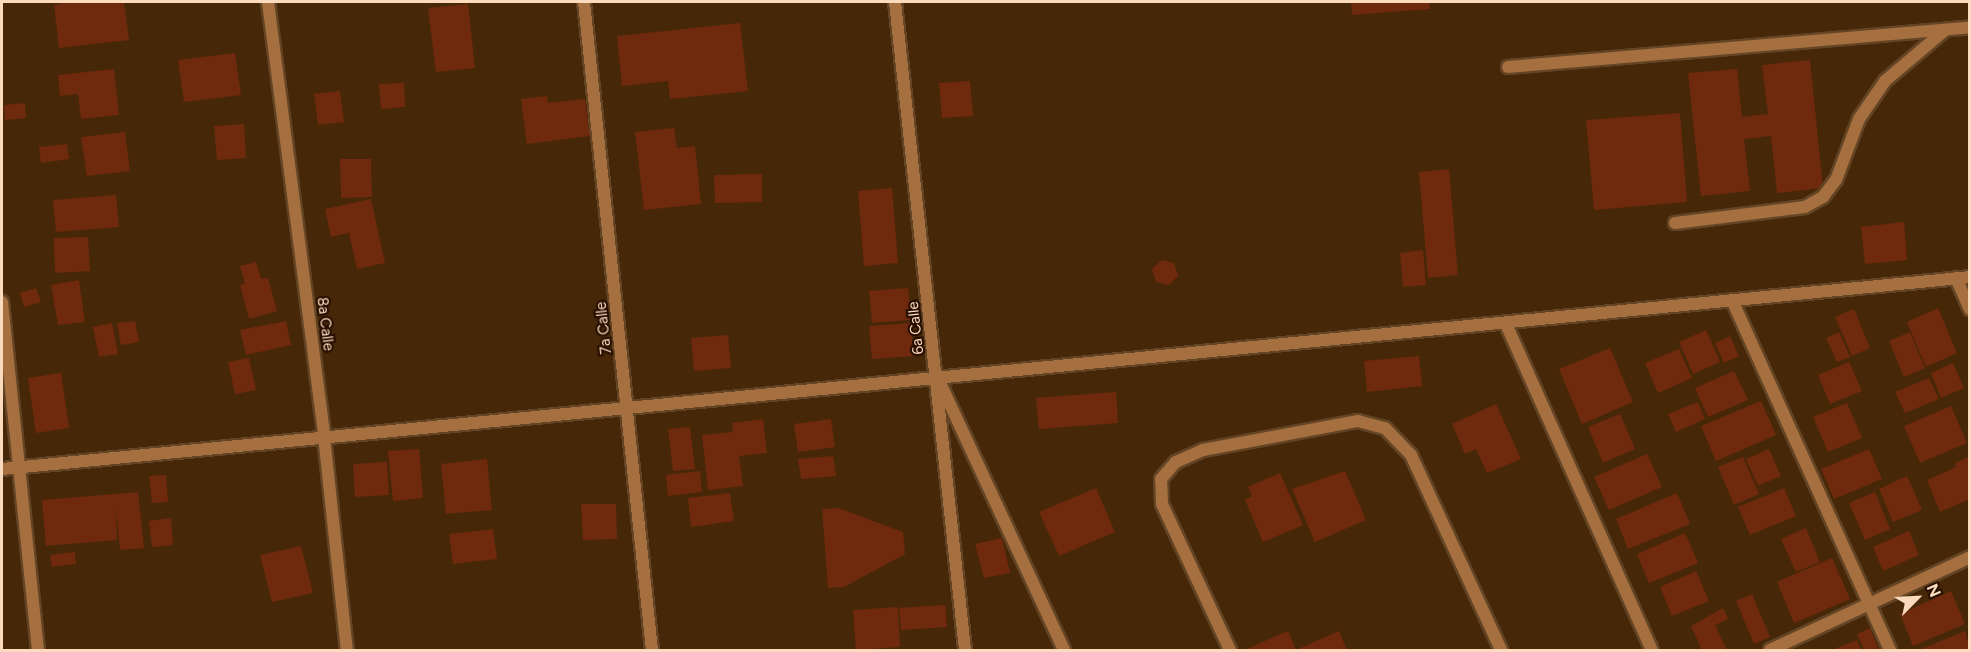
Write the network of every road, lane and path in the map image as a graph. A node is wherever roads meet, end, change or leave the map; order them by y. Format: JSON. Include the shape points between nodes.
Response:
{"nodes":[{"id":1,"x":267,"y":2,"type":"edge"},
{"id":2,"x":584,"y":2,"type":"edge"},
{"id":3,"x":895,"y":2,"type":"edge"},
{"id":4,"x":1970,"y":27,"type":"edge"},
{"id":5,"x":1944,"y":31,"type":"junction"},
{"id":6,"x":1508,"y":67,"type":"dead end"},
{"id":7,"x":1675,"y":223,"type":"dead end"},
{"id":8,"x":1970,"y":277,"type":"edge"},
{"id":9,"x":1956,"y":278,"type":"junction"},
{"id":10,"x":1732,"y":300,"type":"junction"},
{"id":11,"x":2,"y":302,"type":"edge"},
{"id":12,"x":1970,"y":309,"type":"edge"},
{"id":13,"x":1506,"y":324,"type":"junction"},
{"id":14,"x":936,"y":375,"type":"junction"},
{"id":15,"x":627,"y":405,"type":"junction"},
{"id":16,"x":324,"y":436,"type":"junction"},
{"id":17,"x":19,"y":467,"type":"junction"},
{"id":18,"x":2,"y":469,"type":"edge"},
{"id":19,"x":1970,"y":557,"type":"edge"},
{"id":20,"x":1868,"y":602,"type":"junction"},
{"id":21,"x":39,"y":651,"type":"edge"},
{"id":22,"x":347,"y":651,"type":"edge"},
{"id":23,"x":652,"y":651,"type":"edge"},
{"id":24,"x":965,"y":651,"type":"edge"},
{"id":25,"x":1064,"y":651,"type":"edge"},
{"id":26,"x":1230,"y":651,"type":"edge"},
{"id":27,"x":1500,"y":651,"type":"edge"},
{"id":28,"x":1652,"y":651,"type":"edge"},
{"id":29,"x":1770,"y":651,"type":"edge"},
{"id":30,"x":1890,"y":651,"type":"edge"}],
"edges":[{"from":1,"to":16,"type":"street","name":"8a Calle"},
{"from":2,"to":15,"type":"street","name":"7a Calle"},
{"from":3,"to":14,"type":"street","name":"6a Calle"},
{"from":4,"to":5,"type":"street"},
{"from":5,"to":6,"type":"street"},
{"from":5,"to":7,"type":"street","via":[[1885,81],[1859,119],[1836,180],[1823,198],[1805,207]]},
{"from":8,"to":9,"type":"street"},
{"from":9,"to":10,"type":"street"},
{"from":9,"to":12,"type":"street"},
{"from":10,"to":13,"type":"street"},
{"from":10,"to":20,"type":"street"},
{"from":11,"to":17,"type":"street"},
{"from":13,"to":14,"type":"street"},
{"from":13,"to":28,"type":"street"},
{"from":14,"to":15,"type":"street"},
{"from":14,"to":24,"type":"street","name":"6a Calle"},
{"from":14,"to":25,"type":"street"},
{"from":15,"to":16,"type":"street"},
{"from":15,"to":23,"type":"street","name":"7a Calle"},
{"from":16,"to":17,"type":"street"},
{"from":16,"to":22,"type":"street","name":"8a Calle"},
{"from":17,"to":18,"type":"street"},
{"from":17,"to":21,"type":"street"},
{"from":19,"to":20,"type":"street"},
{"from":20,"to":29,"type":"street"},
{"from":20,"to":30,"type":"street"},
{"from":26,"to":27,"type":"street","via":[[1162,504],[1161,479],[1176,462],[1203,450],[1358,421],[1384,429],[1411,455]]}]}
